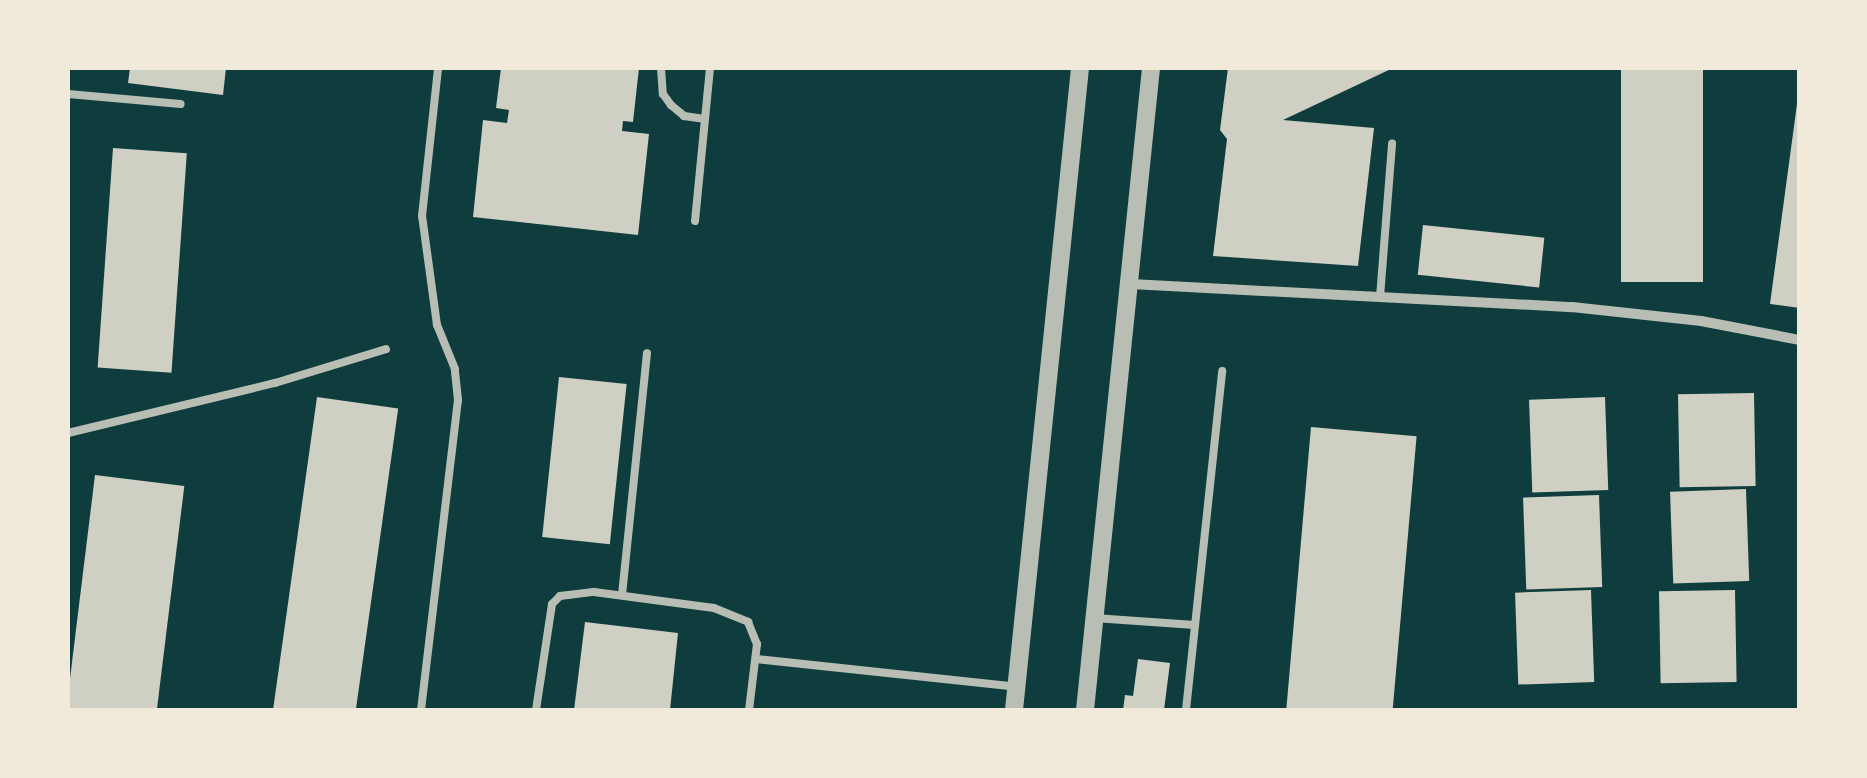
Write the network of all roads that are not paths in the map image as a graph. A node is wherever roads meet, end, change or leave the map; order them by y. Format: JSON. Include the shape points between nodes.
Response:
{"nodes":[{"id":1,"x":438,"y":68,"type":"edge"},
{"id":2,"x":661,"y":68,"type":"edge"},
{"id":3,"x":710,"y":68,"type":"edge"},
{"id":4,"x":1080,"y":68,"type":"edge"},
{"id":5,"x":1151,"y":68,"type":"edge"},
{"id":6,"x":68,"y":94,"type":"edge"},
{"id":7,"x":181,"y":104,"type":"dead end"},
{"id":8,"x":705,"y":119,"type":"junction"},
{"id":9,"x":1392,"y":143,"type":"dead end"},
{"id":10,"x":694,"y":220,"type":"dead end"},
{"id":11,"x":1130,"y":284,"type":"junction"},
{"id":12,"x":1380,"y":297,"type":"junction"},
{"id":13,"x":1800,"y":340,"type":"edge"},
{"id":14,"x":386,"y":349,"type":"dead end"},
{"id":15,"x":647,"y":353,"type":"dead end"},
{"id":16,"x":1222,"y":371,"type":"dead end"},
{"id":17,"x":68,"y":433,"type":"edge"},
{"id":18,"x":622,"y":595,"type":"junction"},
{"id":19,"x":1094,"y":618,"type":"junction"},
{"id":20,"x":1195,"y":625,"type":"junction"},
{"id":21,"x":756,"y":659,"type":"junction"},
{"id":22,"x":1016,"y":687,"type":"junction"},
{"id":23,"x":420,"y":710,"type":"edge"},
{"id":24,"x":536,"y":710,"type":"edge"},
{"id":25,"x":749,"y":710,"type":"edge"},
{"id":26,"x":1014,"y":710,"type":"edge"},
{"id":27,"x":1086,"y":710,"type":"edge"},
{"id":28,"x":1186,"y":710,"type":"edge"}],
"edges":[{"from":1,"to":23,"type":"lane","via":[[422,216],[438,324],[458,400]]},
{"from":2,"to":8,"type":"lane","via":[[670,105],[684,116]]},
{"from":3,"to":8,"type":"lane"},
{"from":4,"to":22,"type":"street"},
{"from":5,"to":11,"type":"street"},
{"from":6,"to":7,"type":"lane"},
{"from":8,"to":10,"type":"lane"},
{"from":9,"to":12,"type":"lane"},
{"from":11,"to":12,"type":"street"},
{"from":11,"to":19,"type":"street"},
{"from":12,"to":13,"type":"street","via":[[1572,307]]},
{"from":14,"to":17,"type":"lane"},
{"from":15,"to":18,"type":"lane"},
{"from":16,"to":20,"type":"lane"},
{"from":18,"to":21,"type":"lane","via":[[739,616],[754,632]]},
{"from":18,"to":24,"type":"lane","via":[[573,592],[552,604]]},
{"from":19,"to":20,"type":"lane"},
{"from":19,"to":27,"type":"street"},
{"from":20,"to":28,"type":"lane"},
{"from":21,"to":22,"type":"lane"},
{"from":21,"to":25,"type":"lane"},
{"from":22,"to":26,"type":"street"}]}
